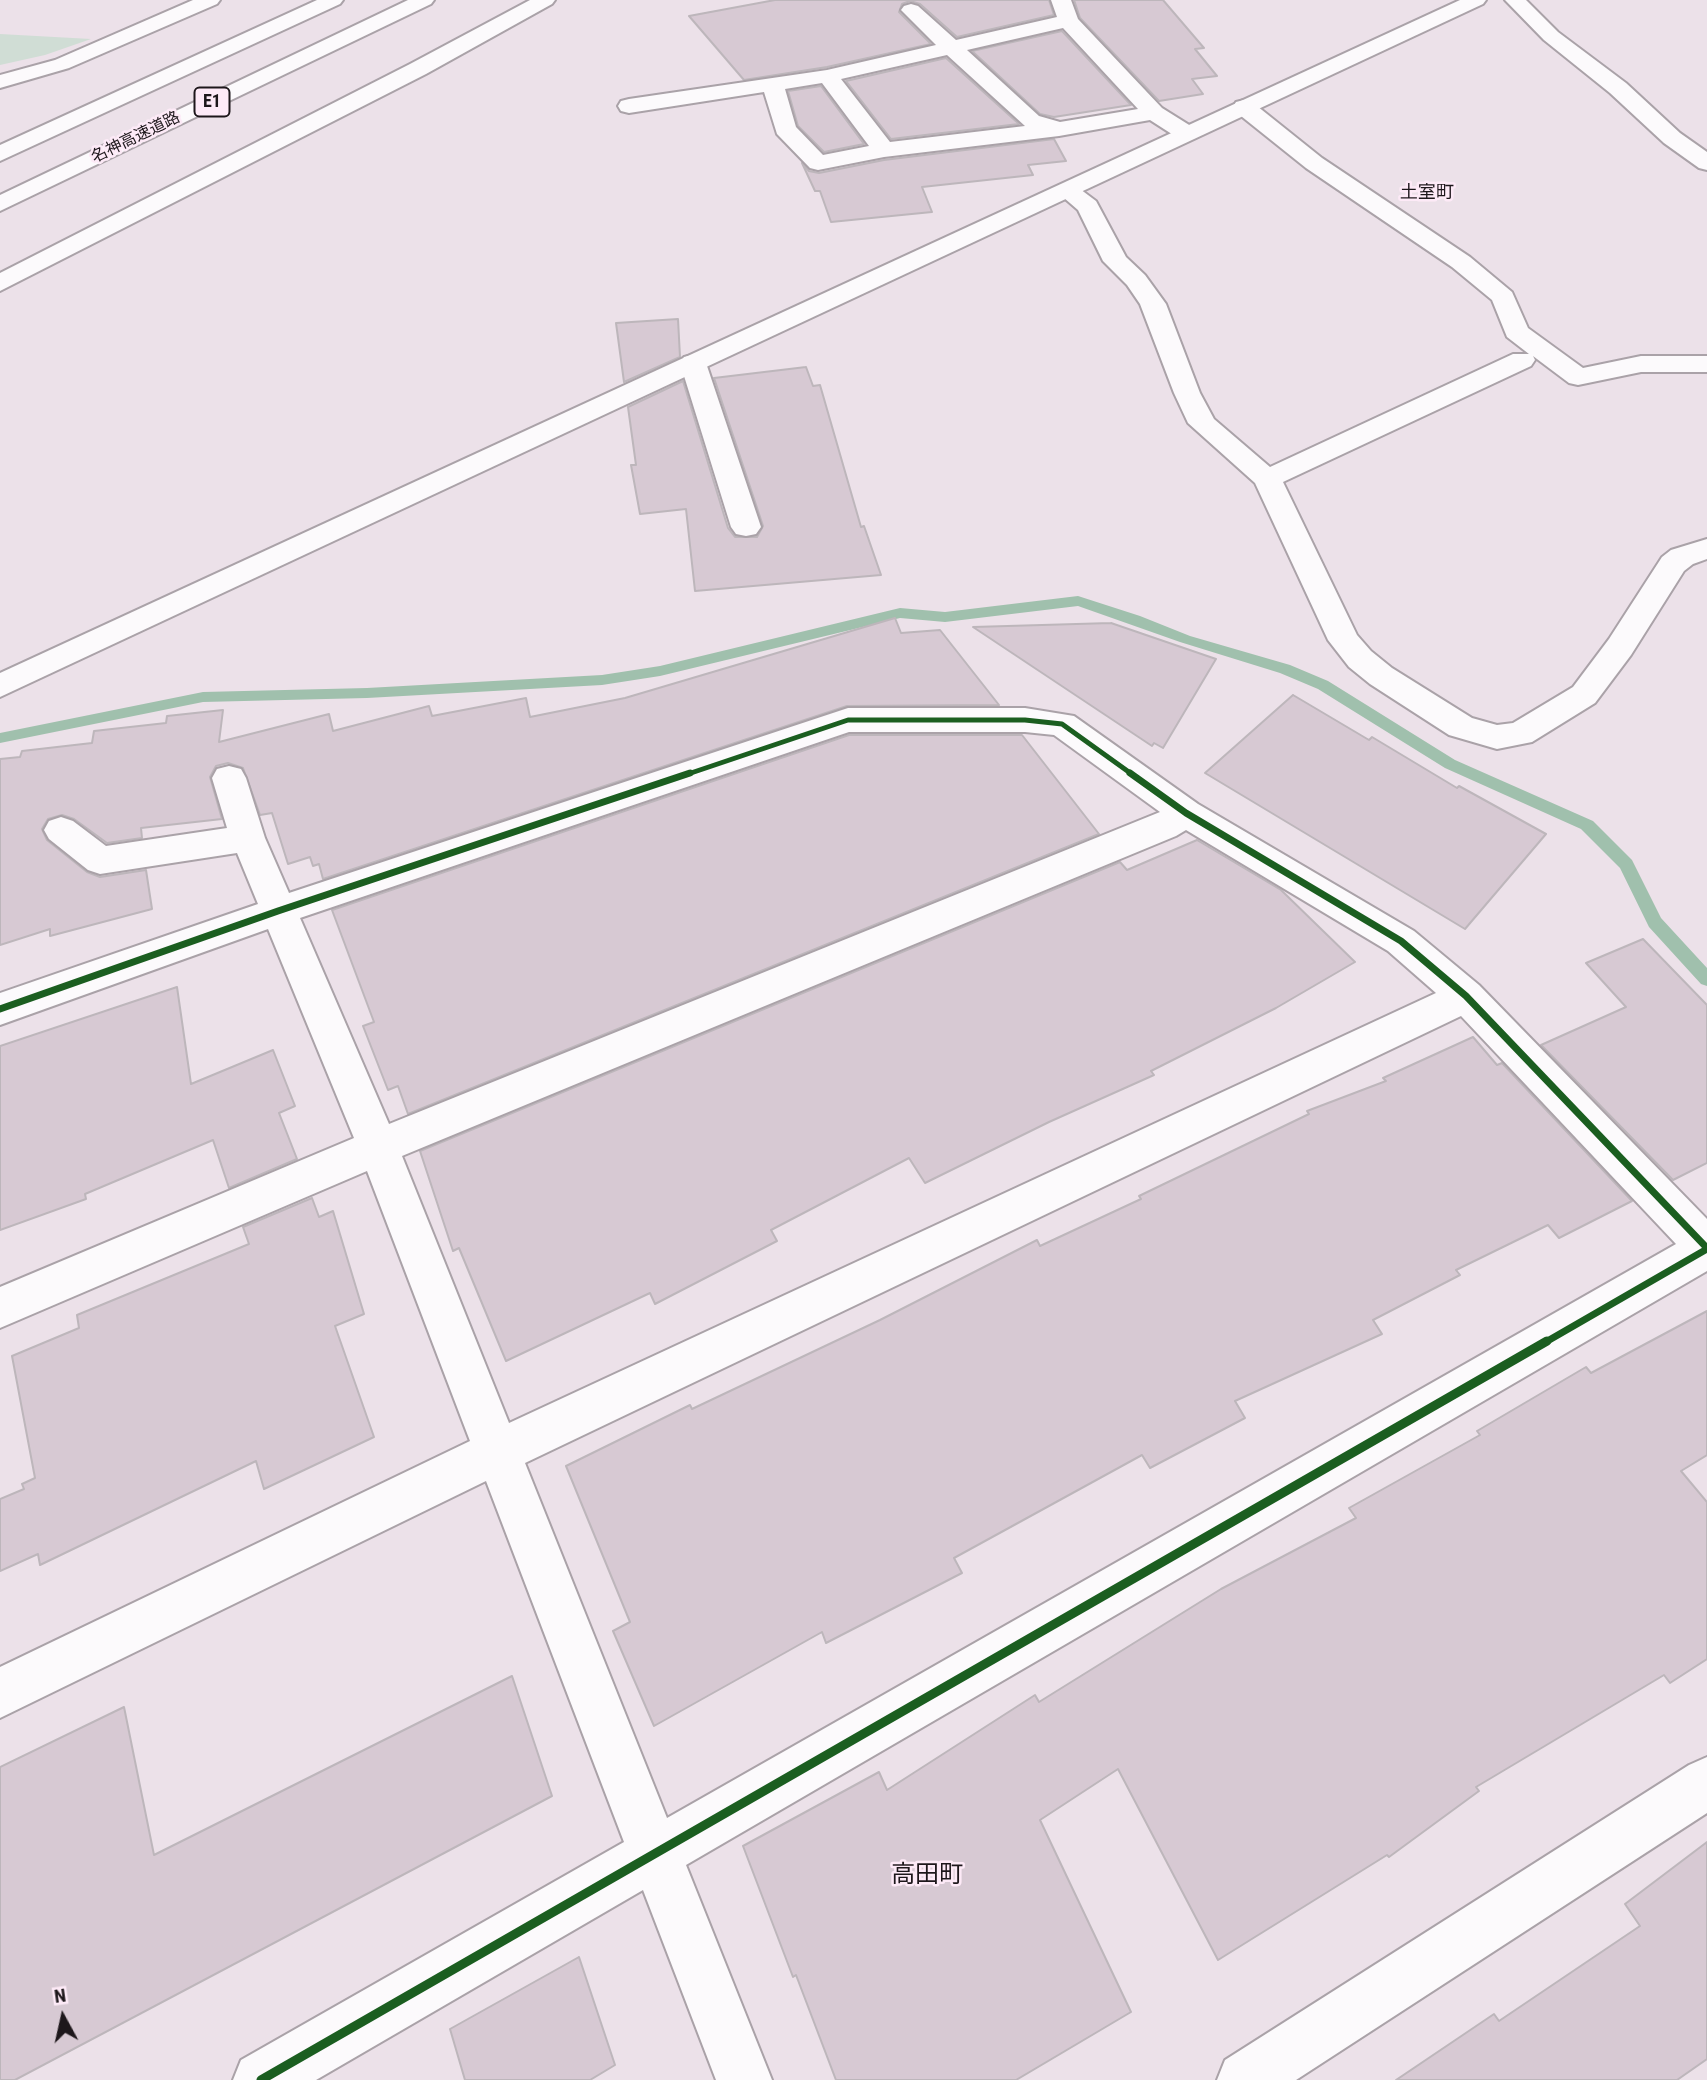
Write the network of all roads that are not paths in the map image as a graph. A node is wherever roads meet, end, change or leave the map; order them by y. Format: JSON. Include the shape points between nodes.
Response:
{"nodes":[{"id":1,"x":210,"y":0,"type":"edge"},
{"id":2,"x":333,"y":0,"type":"edge"},
{"id":3,"x":424,"y":0,"type":"edge"},
{"id":4,"x":545,"y":0,"type":"edge"},
{"id":5,"x":1061,"y":0,"type":"edge"},
{"id":6,"x":1476,"y":0,"type":"edge"},
{"id":7,"x":1515,"y":0,"type":"edge"},
{"id":8,"x":911,"y":10,"type":"dead end"},
{"id":9,"x":1069,"y":21,"type":"junction"},
{"id":10,"x":950,"y":46,"type":"junction"},
{"id":11,"x":827,"y":76,"type":"junction"},
{"id":12,"x":0,"y":82,"type":"edge"},
{"id":13,"x":773,"y":86,"type":"junction"},
{"id":14,"x":629,"y":106,"type":"dead end"},
{"id":15,"x":1244,"y":107,"type":"junction"},
{"id":16,"x":1154,"y":113,"type":"junction"},
{"id":17,"x":1059,"y":129,"type":"junction"},
{"id":18,"x":1186,"y":133,"type":"junction"},
{"id":19,"x":884,"y":150,"type":"junction"},
{"id":20,"x":0,"y":154,"type":"edge"},
{"id":21,"x":1707,"y":163,"type":"edge"},
{"id":22,"x":1069,"y":191,"type":"junction"},
{"id":23,"x":0,"y":204,"type":"edge"},
{"id":24,"x":0,"y":284,"type":"edge"},
{"id":25,"x":1522,"y":360,"type":"dead end"},
{"id":26,"x":692,"y":363,"type":"junction"},
{"id":27,"x":1707,"y":365,"type":"edge"},
{"id":28,"x":1267,"y":479,"type":"junction"},
{"id":29,"x":746,"y":527,"type":"dead end"},
{"id":30,"x":1707,"y":549,"type":"edge"},
{"id":31,"x":0,"y":686,"type":"edge"},
{"id":32,"x":229,"y":779,"type":"dead end"},
{"id":33,"x":1186,"y":813,"type":"junction"},
{"id":34,"x":61,"y":830,"type":"dead end"},
{"id":35,"x":248,"y":838,"type":"junction"},
{"id":36,"x":278,"y":911,"type":"junction"},
{"id":37,"x":1466,"y":996,"type":"junction"},
{"id":38,"x":0,"y":1009,"type":"edge"},
{"id":39,"x":379,"y":1147,"type":"junction"},
{"id":40,"x":1707,"y":1248,"type":"edge"},
{"id":41,"x":0,"y":1308,"type":"edge"},
{"id":42,"x":497,"y":1452,"type":"junction"},
{"id":43,"x":0,"y":1693,"type":"edge"},
{"id":44,"x":1707,"y":1783,"type":"edge"},
{"id":45,"x":656,"y":1855,"type":"junction"},
{"id":46,"x":261,"y":2080,"type":"edge"},
{"id":47,"x":744,"y":2080,"type":"edge"},
{"id":48,"x":1245,"y":2080,"type":"edge"}],
"edges":[{"from":1,"to":12,"type":"main road","via":[[62,64]]},
{"from":2,"to":20,"type":"main road","number":"E1"},
{"from":3,"to":23,"type":"main road","name":"名神高速道路","number":"E1"},
{"from":4,"to":24,"type":"main road"},
{"from":5,"to":9,"type":"main road"},
{"from":6,"to":15,"type":"main road"},
{"from":7,"to":21,"type":"main road","via":[[1551,36]]},
{"from":8,"to":10,"type":"main road"},
{"from":9,"to":10,"type":"main road"},
{"from":9,"to":16,"type":"main road"},
{"from":10,"to":11,"type":"main road"},
{"from":10,"to":17,"type":"main road","via":[[1031,121]]},
{"from":11,"to":13,"type":"main road"},
{"from":11,"to":19,"type":"main road"},
{"from":13,"to":14,"type":"main road"},
{"from":13,"to":19,"type":"main road","via":[[785,129],[818,163]]},
{"from":15,"to":18,"type":"main road"},
{"from":15,"to":27,"type":"main road","via":[[1314,163],[1461,262],[1503,297],[1516,331],[1578,377],[1642,364]]},
{"from":16,"to":17,"type":"main road"},
{"from":16,"to":18,"type":"main road"},
{"from":17,"to":19,"type":"main road"},
{"from":18,"to":22,"type":"main road"},
{"from":22,"to":26,"type":"main road"},
{"from":22,"to":28,"type":"main road","via":[[1088,206],[1115,261],[1153,304],[1202,423]]},
{"from":25,"to":28,"type":"main road"},
{"from":26,"to":29,"type":"main road"},
{"from":26,"to":31,"type":"main road"},
{"from":28,"to":30,"type":"main road","via":[[1351,649],[1381,676],[1461,727],[1497,737],[1520,734],[1584,695],[1673,564]]},
{"from":32,"to":35,"type":"main road"},
{"from":33,"to":36,"type":"main road","via":[[1062,724],[848,720]]},
{"from":33,"to":37,"type":"main road","via":[[1401,941]]},
{"from":33,"to":39,"type":"main road","via":[[1164,827]]},
{"from":34,"to":35,"type":"main road","via":[[100,860]]},
{"from":35,"to":36,"type":"main road"},
{"from":36,"to":38,"type":"main road"},
{"from":36,"to":39,"type":"main road"},
{"from":37,"to":40,"type":"main road"},
{"from":37,"to":42,"type":"main road"},
{"from":39,"to":41,"type":"main road"},
{"from":39,"to":42,"type":"main road"},
{"from":40,"to":45,"type":"main road"},
{"from":42,"to":43,"type":"main road"},
{"from":42,"to":45,"type":"main road"},
{"from":44,"to":48,"type":"main road"},
{"from":45,"to":46,"type":"main road"},
{"from":45,"to":47,"type":"main road"}]}
